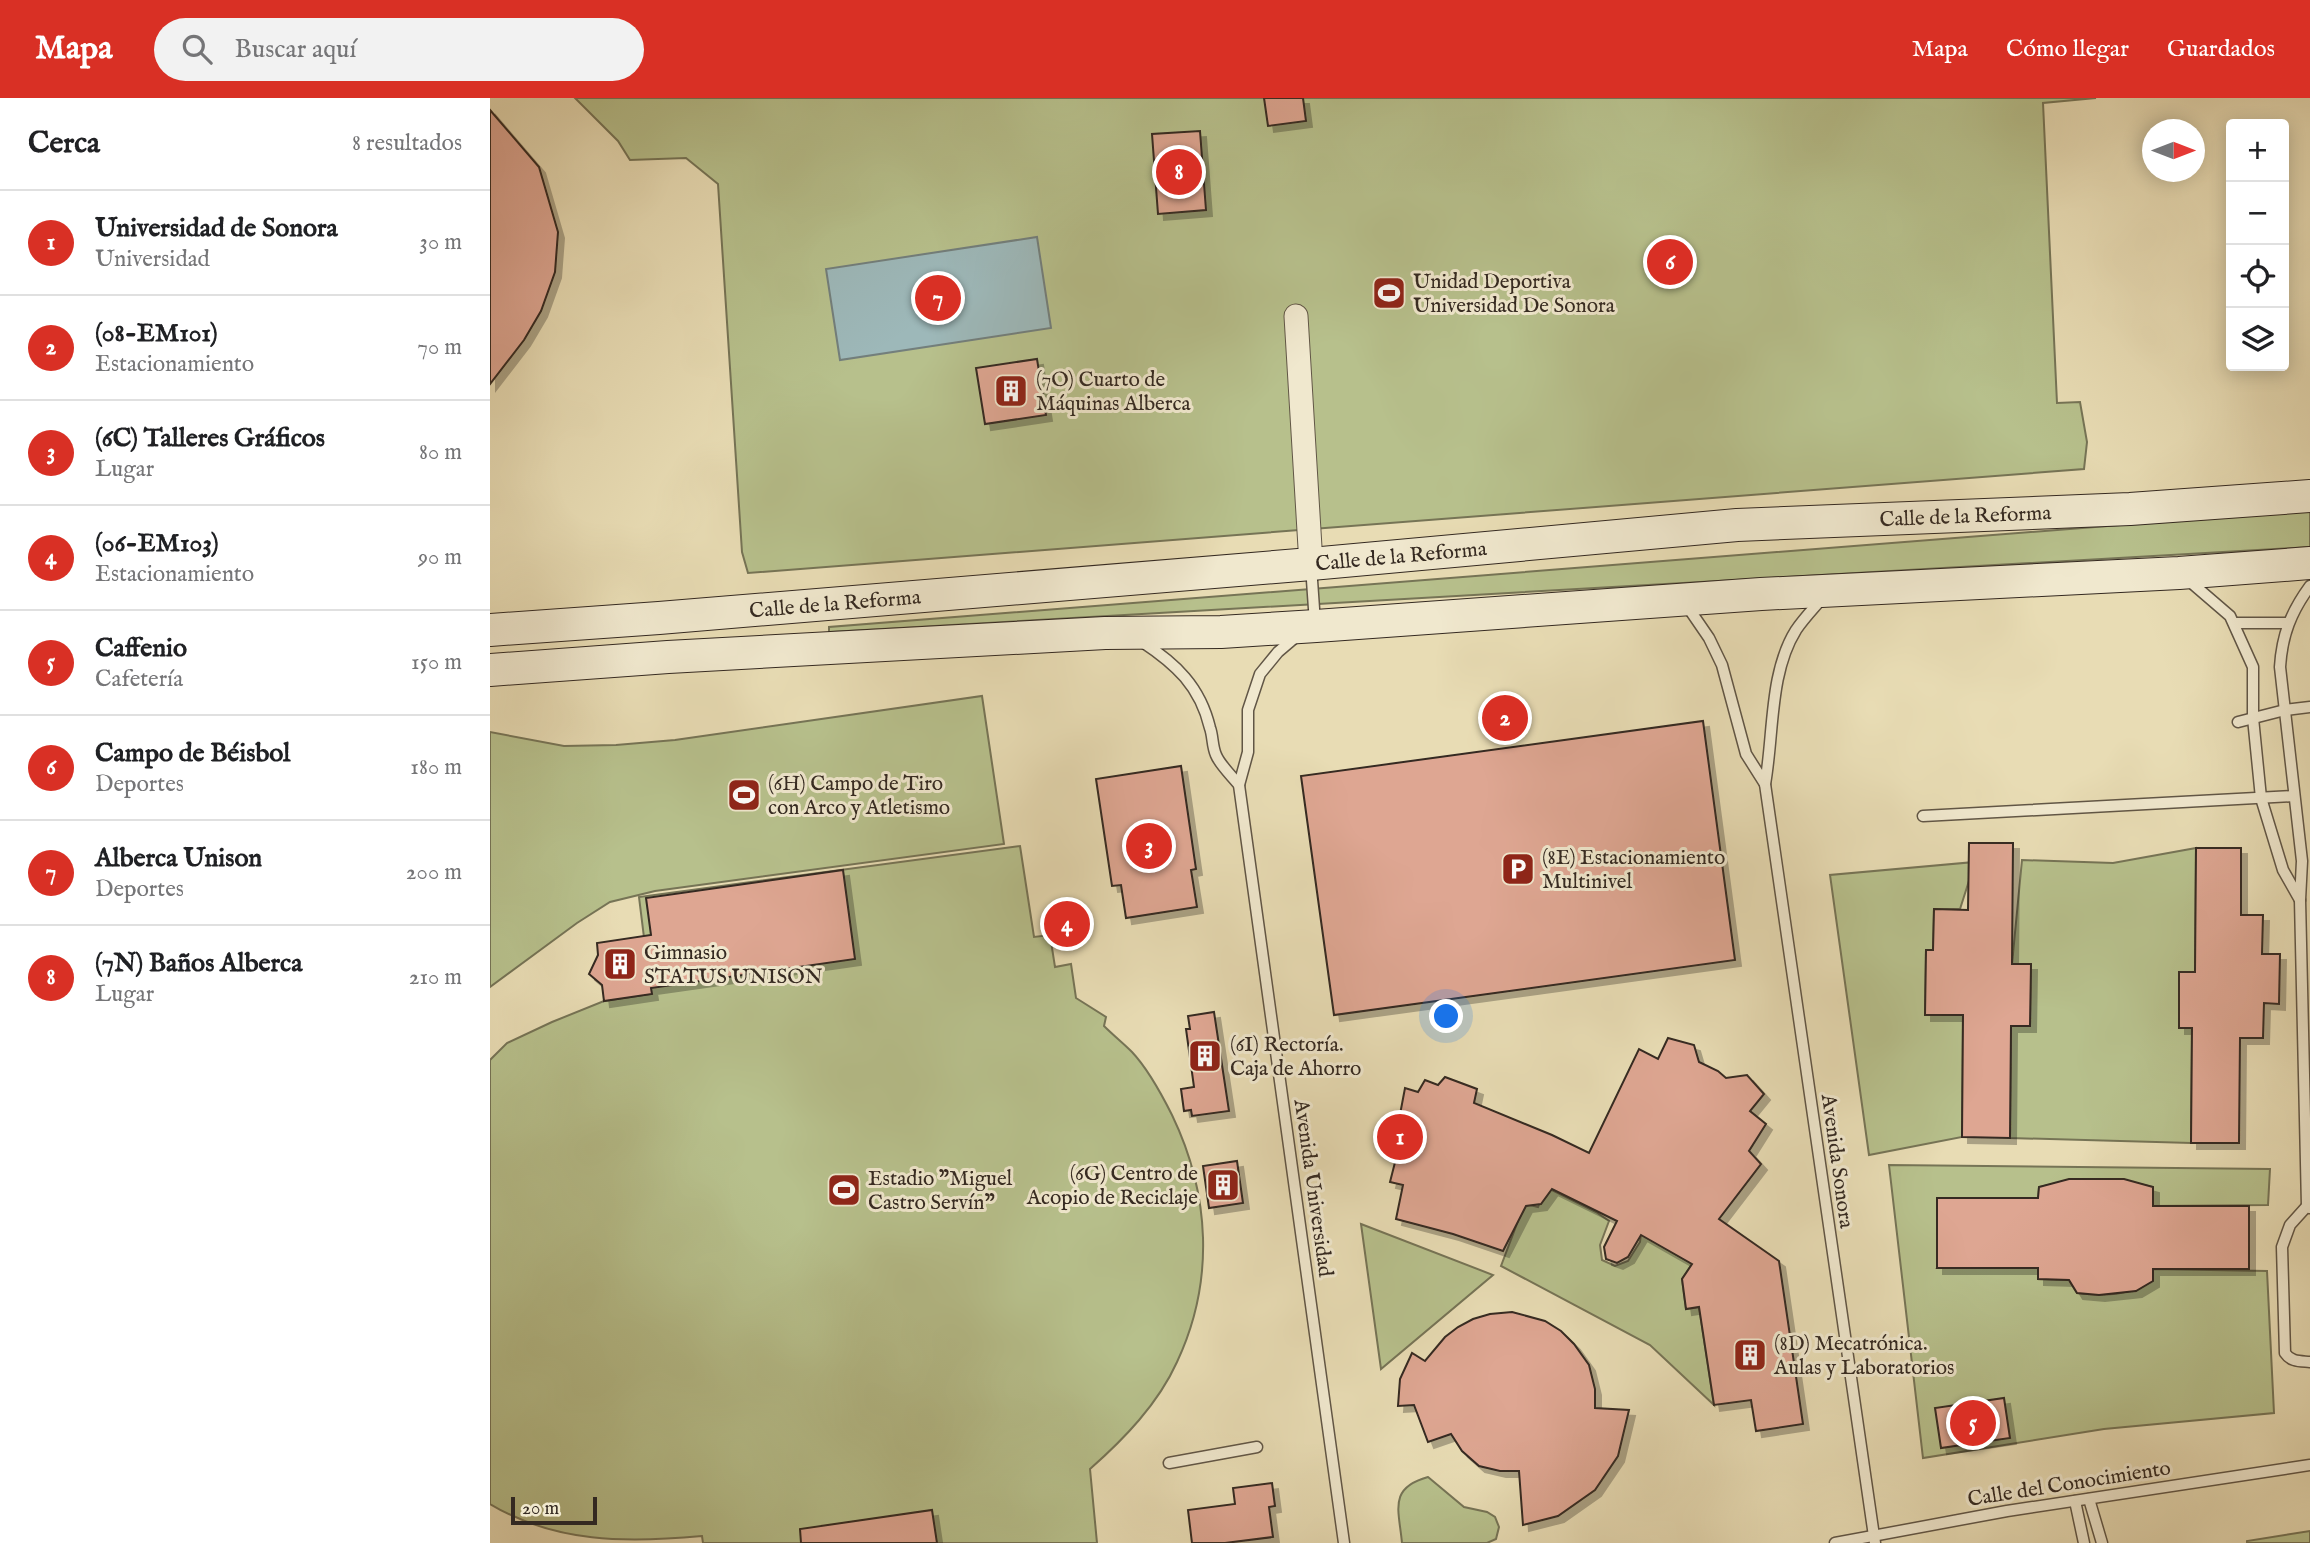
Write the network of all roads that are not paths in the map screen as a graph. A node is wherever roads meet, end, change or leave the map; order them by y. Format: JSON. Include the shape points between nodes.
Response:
{"nodes":[{"id":1,"x":1296,"y":316,"type":"dead end"},
{"id":2,"x":2310,"y":496,"type":"edge"},
{"id":3,"x":2310,"y":563,"type":"edge"},
{"id":4,"x":1311,"y":564,"type":"junction"},
{"id":5,"x":2179,"y":573,"type":"junction"},
{"id":6,"x":2310,"y":586,"type":"edge"},
{"id":7,"x":1828,"y":591,"type":"junction"},
{"id":8,"x":1683,"y":601,"type":"junction"},
{"id":9,"x":2234,"y":623,"type":"junction"},
{"id":10,"x":2288,"y":623,"type":"junction"},
{"id":11,"x":1316,"y":626,"type":"junction"},
{"id":12,"x":490,"y":630,"type":"edge"},
{"id":13,"x":1126,"y":632,"type":"junction"},
{"id":14,"x":664,"y":637,"type":"junction"},
{"id":15,"x":490,"y":670,"type":"edge"},
{"id":16,"x":2310,"y":707,"type":"edge"},
{"id":17,"x":2285,"y":710,"type":"junction"},
{"id":18,"x":2253,"y":718,"type":"junction"},
{"id":19,"x":2238,"y":722,"type":"dead end"},
{"id":20,"x":1765,"y":784,"type":"junction"},
{"id":21,"x":1239,"y":785,"type":"junction"},
{"id":22,"x":2294,"y":796,"type":"junction"},
{"id":23,"x":2261,"y":798,"type":"junction"},
{"id":24,"x":1923,"y":816,"type":"dead end"},
{"id":25,"x":2300,"y":900,"type":"junction"},
{"id":26,"x":2309,"y":1207,"type":"edge"},
{"id":27,"x":2310,"y":1362,"type":"edge"},
{"id":28,"x":1257,"y":1447,"type":"dead end"},
{"id":29,"x":1169,"y":1463,"type":"dead end"},
{"id":30,"x":2310,"y":1465,"type":"edge"},
{"id":31,"x":2090,"y":1499,"type":"junction"},
{"id":32,"x":2075,"y":1501,"type":"junction"},
{"id":33,"x":1874,"y":1540,"type":"edge"},
{"id":34,"x":1344,"y":1543,"type":"edge"},
{"id":35,"x":1835,"y":1543,"type":"edge"},
{"id":36,"x":2084,"y":1543,"type":"edge"},
{"id":37,"x":2102,"y":1543,"type":"edge"}],
"edges":[{"from":1,"to":4,"type":"street"},
{"from":2,"to":4,"type":"main road","name":"Calle de la Reforma","via":[[2130,509],[1737,525]]},
{"from":3,"to":5,"type":"main road","name":"Calle de la Reforma"},
{"from":4,"to":11,"type":"lane"},
{"from":4,"to":14,"type":"main road","name":"Calle de la Reforma"},
{"from":5,"to":7,"type":"main road","name":"Calle de la Reforma"},
{"from":5,"to":9,"type":"lane"},
{"from":6,"to":10,"type":"lane"},
{"from":7,"to":8,"type":"main road","name":"Calle de la Reforma"},
{"from":7,"to":20,"type":"lane","name":"Avenida Sonora","via":[[1796,629],[1780,664]]},
{"from":8,"to":11,"type":"main road","name":"Calle de la Reforma"},
{"from":8,"to":20,"type":"lane","name":"Avenida Sonora","via":[[1722,665],[1746,754]]},
{"from":9,"to":10,"type":"lane"},
{"from":9,"to":18,"type":"lane","via":[[2253,667]]},
{"from":10,"to":17,"type":"lane","via":[[2280,667]]},
{"from":11,"to":13,"type":"main road","name":"Calle de la Reforma"},
{"from":11,"to":21,"type":"lane","via":[[1294,637],[1260,674],[1248,710],[1248,752]]},
{"from":12,"to":14,"type":"main road","name":"Calle de la Reforma"},
{"from":13,"to":14,"type":"main road","name":"Calle de la Reforma"},
{"from":13,"to":21,"type":"lane","via":[[1184,675],[1200,699],[1216,756]]},
{"from":14,"to":15,"type":"main road","name":"Calle de la Reforma"},
{"from":16,"to":17,"type":"lane"},
{"from":17,"to":18,"type":"lane"},
{"from":17,"to":22,"type":"lane"},
{"from":18,"to":19,"type":"lane"},
{"from":18,"to":23,"type":"lane"},
{"from":20,"to":33,"type":"lane","name":"Avenida Sonora"},
{"from":21,"to":34,"type":"lane","name":"Avenida Universidad"},
{"from":22,"to":23,"type":"lane"},
{"from":22,"to":25,"type":"lane","via":[[2302,861]]},
{"from":23,"to":24,"type":"lane"},
{"from":23,"to":25,"type":"lane","via":[[2283,870]]},
{"from":25,"to":26,"type":"lane"},
{"from":26,"to":27,"type":"lane","via":[[2290,1225],[2282,1247],[2283,1345],[2288,1358]]},
{"from":28,"to":29,"type":"lane"},
{"from":30,"to":31,"type":"lane","name":"Calle del Conocimiento"},
{"from":31,"to":32,"type":"lane","name":"Calle del Conocimiento"},
{"from":31,"to":37,"type":"lane"},
{"from":32,"to":33,"type":"lane","name":"Calle del Conocimiento"},
{"from":32,"to":36,"type":"lane"},
{"from":33,"to":35,"type":"lane","name":"Calle del Conocimiento"}]}
